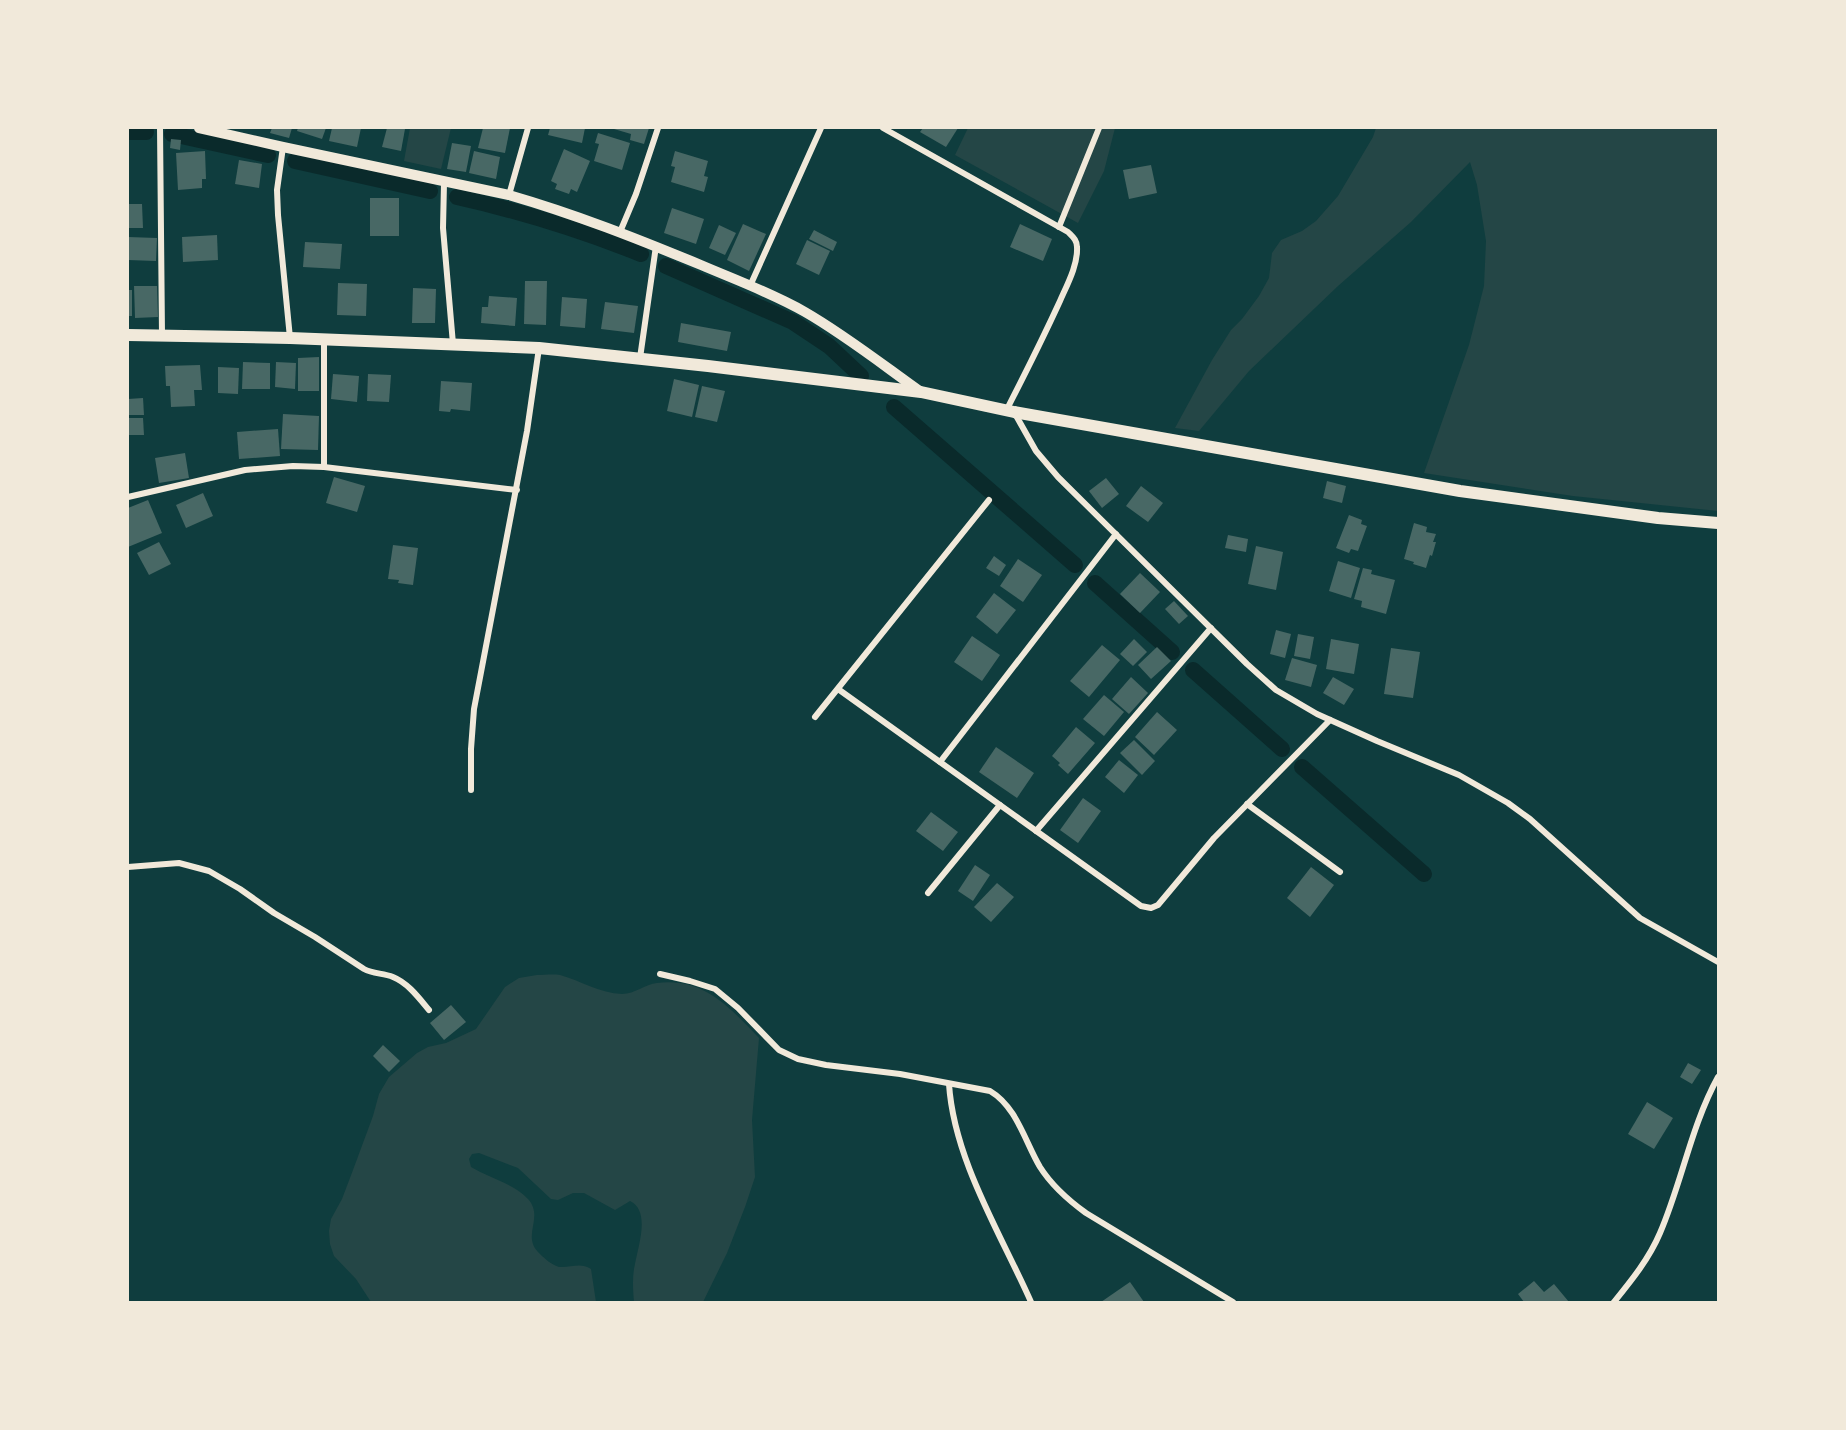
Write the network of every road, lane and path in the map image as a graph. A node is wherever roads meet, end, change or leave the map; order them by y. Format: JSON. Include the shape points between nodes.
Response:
{"nodes":[{"id":1,"x":160,"y":128,"type":"edge"},
{"id":2,"x":199,"y":128,"type":"edge"},
{"id":3,"x":528,"y":128,"type":"edge"},
{"id":4,"x":658,"y":128,"type":"edge"},
{"id":5,"x":821,"y":128,"type":"edge"},
{"id":6,"x":883,"y":128,"type":"edge"},
{"id":7,"x":1099,"y":128,"type":"edge"},
{"id":8,"x":283,"y":147,"type":"junction"},
{"id":9,"x":444,"y":183,"type":"junction"},
{"id":10,"x":509,"y":195,"type":"junction"},
{"id":11,"x":1059,"y":227,"type":"junction"},
{"id":12,"x":620,"y":232,"type":"junction"},
{"id":13,"x":656,"y":246,"type":"junction"},
{"id":14,"x":750,"y":286,"type":"junction"},
{"id":15,"x":128,"y":335,"type":"edge"},
{"id":16,"x":162,"y":336,"type":"junction"},
{"id":17,"x":290,"y":338,"type":"junction"},
{"id":18,"x":324,"y":340,"type":"junction"},
{"id":19,"x":453,"y":344,"type":"junction"},
{"id":20,"x":539,"y":348,"type":"junction"},
{"id":21,"x":640,"y":359,"type":"junction"},
{"id":22,"x":921,"y":392,"type":"junction"},
{"id":23,"x":1010,"y":411,"type":"junction"},
{"id":24,"x":324,"y":467,"type":"junction"},
{"id":25,"x":517,"y":490,"type":"junction"},
{"id":26,"x":128,"y":497,"type":"edge"},
{"id":27,"x":988,"y":500,"type":"dead end"},
{"id":28,"x":1719,"y":523,"type":"edge"},
{"id":29,"x":1116,"y":534,"type":"junction"},
{"id":30,"x":1211,"y":628,"type":"junction"},
{"id":31,"x":838,"y":689,"type":"junction"},
{"id":32,"x":815,"y":717,"type":"dead end"},
{"id":33,"x":1330,"y":720,"type":"junction"},
{"id":34,"x":940,"y":762,"type":"junction"},
{"id":35,"x":471,"y":790,"type":"dead end"},
{"id":36,"x":1247,"y":804,"type":"junction"},
{"id":37,"x":1000,"y":805,"type":"junction"},
{"id":38,"x":1036,"y":831,"type":"junction"},
{"id":39,"x":128,"y":867,"type":"edge"},
{"id":40,"x":1340,"y":872,"type":"dead end"},
{"id":41,"x":928,"y":893,"type":"dead end"},
{"id":42,"x":1719,"y":962,"type":"edge"},
{"id":43,"x":660,"y":974,"type":"dead end"},
{"id":44,"x":429,"y":1010,"type":"dead end"},
{"id":45,"x":1719,"y":1077,"type":"edge"},
{"id":46,"x":949,"y":1084,"type":"junction"},
{"id":47,"x":1031,"y":1302,"type":"edge"},
{"id":48,"x":1233,"y":1302,"type":"edge"},
{"id":49,"x":1614,"y":1302,"type":"edge"}],
"edges":[{"from":1,"to":16,"type":"street"},
{"from":2,"to":8,"type":"street"},
{"from":3,"to":10,"type":"street"},
{"from":4,"to":12,"type":"street"},
{"from":5,"to":14,"type":"street"},
{"from":6,"to":11,"type":"street"},
{"from":7,"to":11,"type":"street"},
{"from":8,"to":9,"type":"street"},
{"from":8,"to":17,"type":"street","via":[[278,215]]},
{"from":9,"to":10,"type":"street"},
{"from":9,"to":19,"type":"street","via":[[443,228]]},
{"from":10,"to":12,"type":"street"},
{"from":11,"to":23,"type":"street","via":[[1075,239],[1076,260]]},
{"from":12,"to":13,"type":"street"},
{"from":13,"to":14,"type":"street"},
{"from":13,"to":21,"type":"street"},
{"from":14,"to":22,"type":"street","via":[[821,322]]},
{"from":15,"to":16,"type":"main road"},
{"from":16,"to":17,"type":"main road"},
{"from":17,"to":18,"type":"main road"},
{"from":18,"to":19,"type":"main road"},
{"from":18,"to":24,"type":"street"},
{"from":19,"to":20,"type":"main road"},
{"from":20,"to":21,"type":"main road"},
{"from":20,"to":25,"type":"street"},
{"from":21,"to":22,"type":"main road"},
{"from":22,"to":23,"type":"main road"},
{"from":23,"to":28,"type":"main road","via":[[1460,491]]},
{"from":23,"to":29,"type":"street","via":[[1058,477]]},
{"from":24,"to":25,"type":"street"},
{"from":24,"to":26,"type":"street","via":[[245,470]]},
{"from":25,"to":35,"type":"street","via":[[474,709]]},
{"from":27,"to":31,"type":"street"},
{"from":29,"to":30,"type":"street"},
{"from":29,"to":34,"type":"street"},
{"from":30,"to":33,"type":"street","via":[[1276,690]]},
{"from":30,"to":38,"type":"street"},
{"from":31,"to":32,"type":"street"},
{"from":31,"to":34,"type":"street"},
{"from":33,"to":36,"type":"street"},
{"from":33,"to":42,"type":"street","via":[[1484,788],[1530,819],[1640,918]]},
{"from":34,"to":37,"type":"street"},
{"from":36,"to":38,"type":"street","via":[[1158,905],[1151,908],[1141,906]]},
{"from":36,"to":40,"type":"street"},
{"from":37,"to":38,"type":"street"},
{"from":37,"to":41,"type":"street"},
{"from":39,"to":44,"type":"street","via":[[179,863],[209,871],[364,969],[401,982]]},
{"from":43,"to":46,"type":"street","via":[[715,989],[779,1050],[798,1059]]},
{"from":45,"to":49,"type":"street","via":[[1701,1113],[1660,1235]]},
{"from":46,"to":47,"type":"street","via":[[952,1115],[964,1152]]},
{"from":46,"to":48,"type":"street","via":[[990,1091],[1000,1097],[1040,1166],[1067,1199]]}]}
